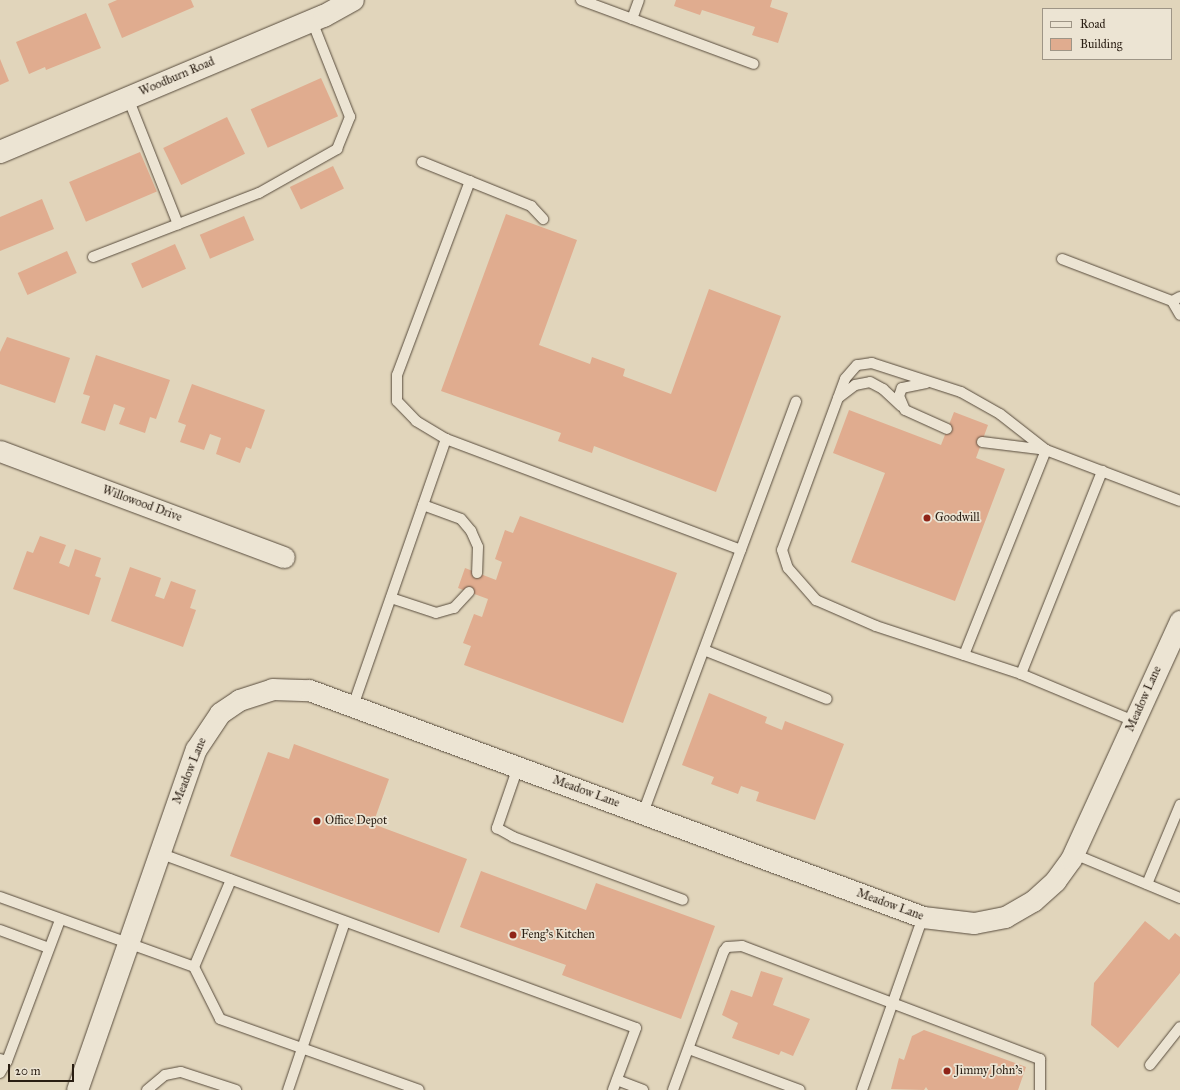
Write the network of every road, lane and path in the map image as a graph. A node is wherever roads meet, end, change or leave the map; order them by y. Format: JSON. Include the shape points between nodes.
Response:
{"nodes":[{"id":1,"x":353,"y":0,"type":"edge"},
{"id":2,"x":581,"y":0,"type":"edge"},
{"id":3,"x":639,"y":0,"type":"edge"},
{"id":4,"x":632,"y":19,"type":"junction"},
{"id":5,"x":312,"y":21,"type":"junction"},
{"id":6,"x":754,"y":64,"type":"dead end"},
{"id":7,"x":128,"y":98,"type":"junction"},
{"id":8,"x":0,"y":152,"type":"edge"},
{"id":9,"x":422,"y":162,"type":"dead end"},
{"id":10,"x":470,"y":182,"type":"junction"},
{"id":11,"x":543,"y":218,"type":"dead end"},
{"id":12,"x":178,"y":224,"type":"junction"},
{"id":13,"x":93,"y":257,"type":"dead end"},
{"id":14,"x":1062,"y":259,"type":"dead end"},
{"id":15,"x":1176,"y":299,"type":"edge"},
{"id":16,"x":1180,"y":315,"type":"edge"},
{"id":17,"x":932,"y":382,"type":"junction"},
{"id":18,"x":837,"y":399,"type":"junction"},
{"id":19,"x":796,"y":402,"type":"dead end"},
{"id":20,"x":905,"y":410,"type":"junction"},
{"id":21,"x":947,"y":429,"type":"dead end"},
{"id":22,"x":446,"y":439,"type":"junction"},
{"id":23,"x":982,"y":442,"type":"dead end"},
{"id":24,"x":1046,"y":450,"type":"junction"},
{"id":25,"x":0,"y":451,"type":"edge"},
{"id":26,"x":1102,"y":471,"type":"junction"},
{"id":27,"x":1180,"y":501,"type":"edge"},
{"id":28,"x":423,"y":505,"type":"junction"},
{"id":29,"x":741,"y":550,"type":"junction"},
{"id":30,"x":284,"y":557,"type":"dead end"},
{"id":31,"x":477,"y":573,"type":"dead end"},
{"id":32,"x":469,"y":592,"type":"dead end"},
{"id":33,"x":391,"y":598,"type":"junction"},
{"id":34,"x":1180,"y":621,"type":"edge"},
{"id":35,"x":704,"y":650,"type":"junction"},
{"id":36,"x":964,"y":655,"type":"junction"},
{"id":37,"x":1021,"y":674,"type":"junction"},
{"id":38,"x":827,"y":698,"type":"dead end"},
{"id":39,"x":353,"y":706,"type":"junction"},
{"id":40,"x":1134,"y":721,"type":"junction"},
{"id":41,"x":518,"y":767,"type":"junction"},
{"id":42,"x":1180,"y":805,"type":"edge"},
{"id":43,"x":643,"y":814,"type":"junction"},
{"id":44,"x":159,"y":853,"type":"junction"},
{"id":45,"x":1074,"y":854,"type":"junction"},
{"id":46,"x":230,"y":880,"type":"junction"},
{"id":47,"x":1148,"y":884,"type":"junction"},
{"id":48,"x":0,"y":898,"type":"edge"},
{"id":49,"x":1180,"y":898,"type":"edge"},
{"id":50,"x":683,"y":900,"type":"dead end"},
{"id":51,"x":922,"y":918,"type":"junction"},
{"id":52,"x":60,"y":920,"type":"junction"},
{"id":53,"x":345,"y":922,"type":"junction"},
{"id":54,"x":0,"y":930,"type":"edge"},
{"id":55,"x":128,"y":944,"type":"junction"},
{"id":56,"x":49,"y":948,"type":"junction"},
{"id":57,"x":194,"y":967,"type":"junction"},
{"id":58,"x":893,"y":1001,"type":"junction"},
{"id":59,"x":1180,"y":1027,"type":"edge"},
{"id":60,"x":303,"y":1048,"type":"junction"},
{"id":61,"x":689,"y":1049,"type":"junction"},
{"id":62,"x":3,"y":1060,"type":"edge"},
{"id":63,"x":1150,"y":1065,"type":"dead end"},
{"id":64,"x":0,"y":1073,"type":"edge"},
{"id":65,"x":615,"y":1085,"type":"edge"},
{"id":66,"x":77,"y":1090,"type":"edge"},
{"id":67,"x":147,"y":1090,"type":"edge"},
{"id":68,"x":236,"y":1090,"type":"edge"},
{"id":69,"x":288,"y":1090,"type":"edge"},
{"id":70,"x":419,"y":1090,"type":"edge"},
{"id":71,"x":643,"y":1090,"type":"edge"},
{"id":72,"x":673,"y":1090,"type":"edge"},
{"id":73,"x":800,"y":1090,"type":"edge"},
{"id":74,"x":862,"y":1090,"type":"edge"},
{"id":75,"x":1040,"y":1090,"type":"edge"}],
"edges":[{"from":1,"to":5,"type":"street","name":"Woodburn Road"},
{"from":2,"to":4,"type":"lane"},
{"from":3,"to":4,"type":"lane"},
{"from":4,"to":6,"type":"lane"},
{"from":5,"to":7,"type":"street","name":"Woodburn Road"},
{"from":5,"to":12,"type":"lane","via":[[350,116],[338,149],[259,193]]},
{"from":7,"to":8,"type":"street","name":"Woodburn Road"},
{"from":7,"to":12,"type":"lane"},
{"from":9,"to":10,"type":"lane"},
{"from":10,"to":11,"type":"lane","via":[[531,206]]},
{"from":10,"to":22,"type":"lane","via":[[397,375],[397,401],[416,421]]},
{"from":12,"to":13,"type":"lane"},
{"from":14,"to":15,"type":"lane"},
{"from":15,"to":16,"type":"lane"},
{"from":17,"to":18,"type":"lane","via":[[872,363],[857,365],[844,379]]},
{"from":17,"to":20,"type":"lane","via":[[911,384],[902,388],[898,396]]},
{"from":17,"to":24,"type":"lane","via":[[962,392],[1000,414]]},
{"from":18,"to":20,"type":"lane","via":[[855,384],[870,382],[883,389]]},
{"from":18,"to":36,"type":"lane","via":[[782,550],[788,568],[816,600],[876,626]]},
{"from":19,"to":29,"type":"lane"},
{"from":20,"to":21,"type":"lane"},
{"from":22,"to":28,"type":"lane"},
{"from":22,"to":29,"type":"lane"},
{"from":23,"to":24,"type":"lane"},
{"from":24,"to":26,"type":"lane"},
{"from":24,"to":36,"type":"lane"},
{"from":25,"to":30,"type":"street","name":"Willowood Drive"},
{"from":26,"to":27,"type":"lane"},
{"from":26,"to":37,"type":"lane"},
{"from":28,"to":31,"type":"lane","via":[[461,519],[472,531],[478,547]]},
{"from":28,"to":33,"type":"lane"},
{"from":29,"to":35,"type":"lane"},
{"from":32,"to":33,"type":"lane","via":[[454,608],[436,613]]},
{"from":33,"to":39,"type":"lane"},
{"from":34,"to":40,"type":"street","name":"Meadow Lane"},
{"from":35,"to":38,"type":"lane"},
{"from":35,"to":43,"type":"lane"},
{"from":36,"to":37,"type":"lane"},
{"from":37,"to":40,"type":"lane"},
{"from":39,"to":41,"type":"street","name":"Meadow Lane"},
{"from":39,"to":44,"type":"street","name":"Meadow Lane","via":[[309,690],[289,688],[255,694],[220,713],[196,749]]},
{"from":40,"to":45,"type":"street","name":"Meadow Lane"},
{"from":41,"to":43,"type":"street","name":"Meadow Lane"},
{"from":41,"to":50,"type":"lane","via":[[497,828],[513,837]]},
{"from":42,"to":47,"type":"lane"},
{"from":43,"to":51,"type":"street","name":"Meadow Lane"},
{"from":44,"to":46,"type":"lane"},
{"from":44,"to":55,"type":"street","name":"Meadow Lane"},
{"from":45,"to":47,"type":"lane"},
{"from":45,"to":51,"type":"street","name":"Meadow Lane","via":[[1055,882],[1033,901],[1005,917],[974,923]]},
{"from":46,"to":53,"type":"lane"},
{"from":46,"to":57,"type":"lane"},
{"from":47,"to":49,"type":"lane"},
{"from":48,"to":52,"type":"lane"},
{"from":51,"to":58,"type":"lane"},
{"from":52,"to":55,"type":"lane"},
{"from":52,"to":56,"type":"lane"},
{"from":53,"to":60,"type":"lane"},
{"from":53,"to":65,"type":"lane","via":[[636,1028]]},
{"from":54,"to":56,"type":"lane"},
{"from":55,"to":57,"type":"lane"},
{"from":55,"to":66,"type":"street","name":"Meadow Lane"},
{"from":56,"to":62,"type":"lane"},
{"from":57,"to":60,"type":"lane","via":[[220,1019]]},
{"from":58,"to":61,"type":"lane","via":[[758,950],[742,946],[727,947]]},
{"from":58,"to":74,"type":"lane"},
{"from":58,"to":75,"type":"lane","via":[[1040,1059]]},
{"from":59,"to":63,"type":"lane"},
{"from":60,"to":69,"type":"lane"},
{"from":60,"to":70,"type":"lane"},
{"from":61,"to":72,"type":"lane"},
{"from":61,"to":73,"type":"lane"},
{"from":62,"to":64,"type":"lane"},
{"from":65,"to":71,"type":"lane"},
{"from":67,"to":68,"type":"lane","via":[[165,1075],[181,1072]]}]}
